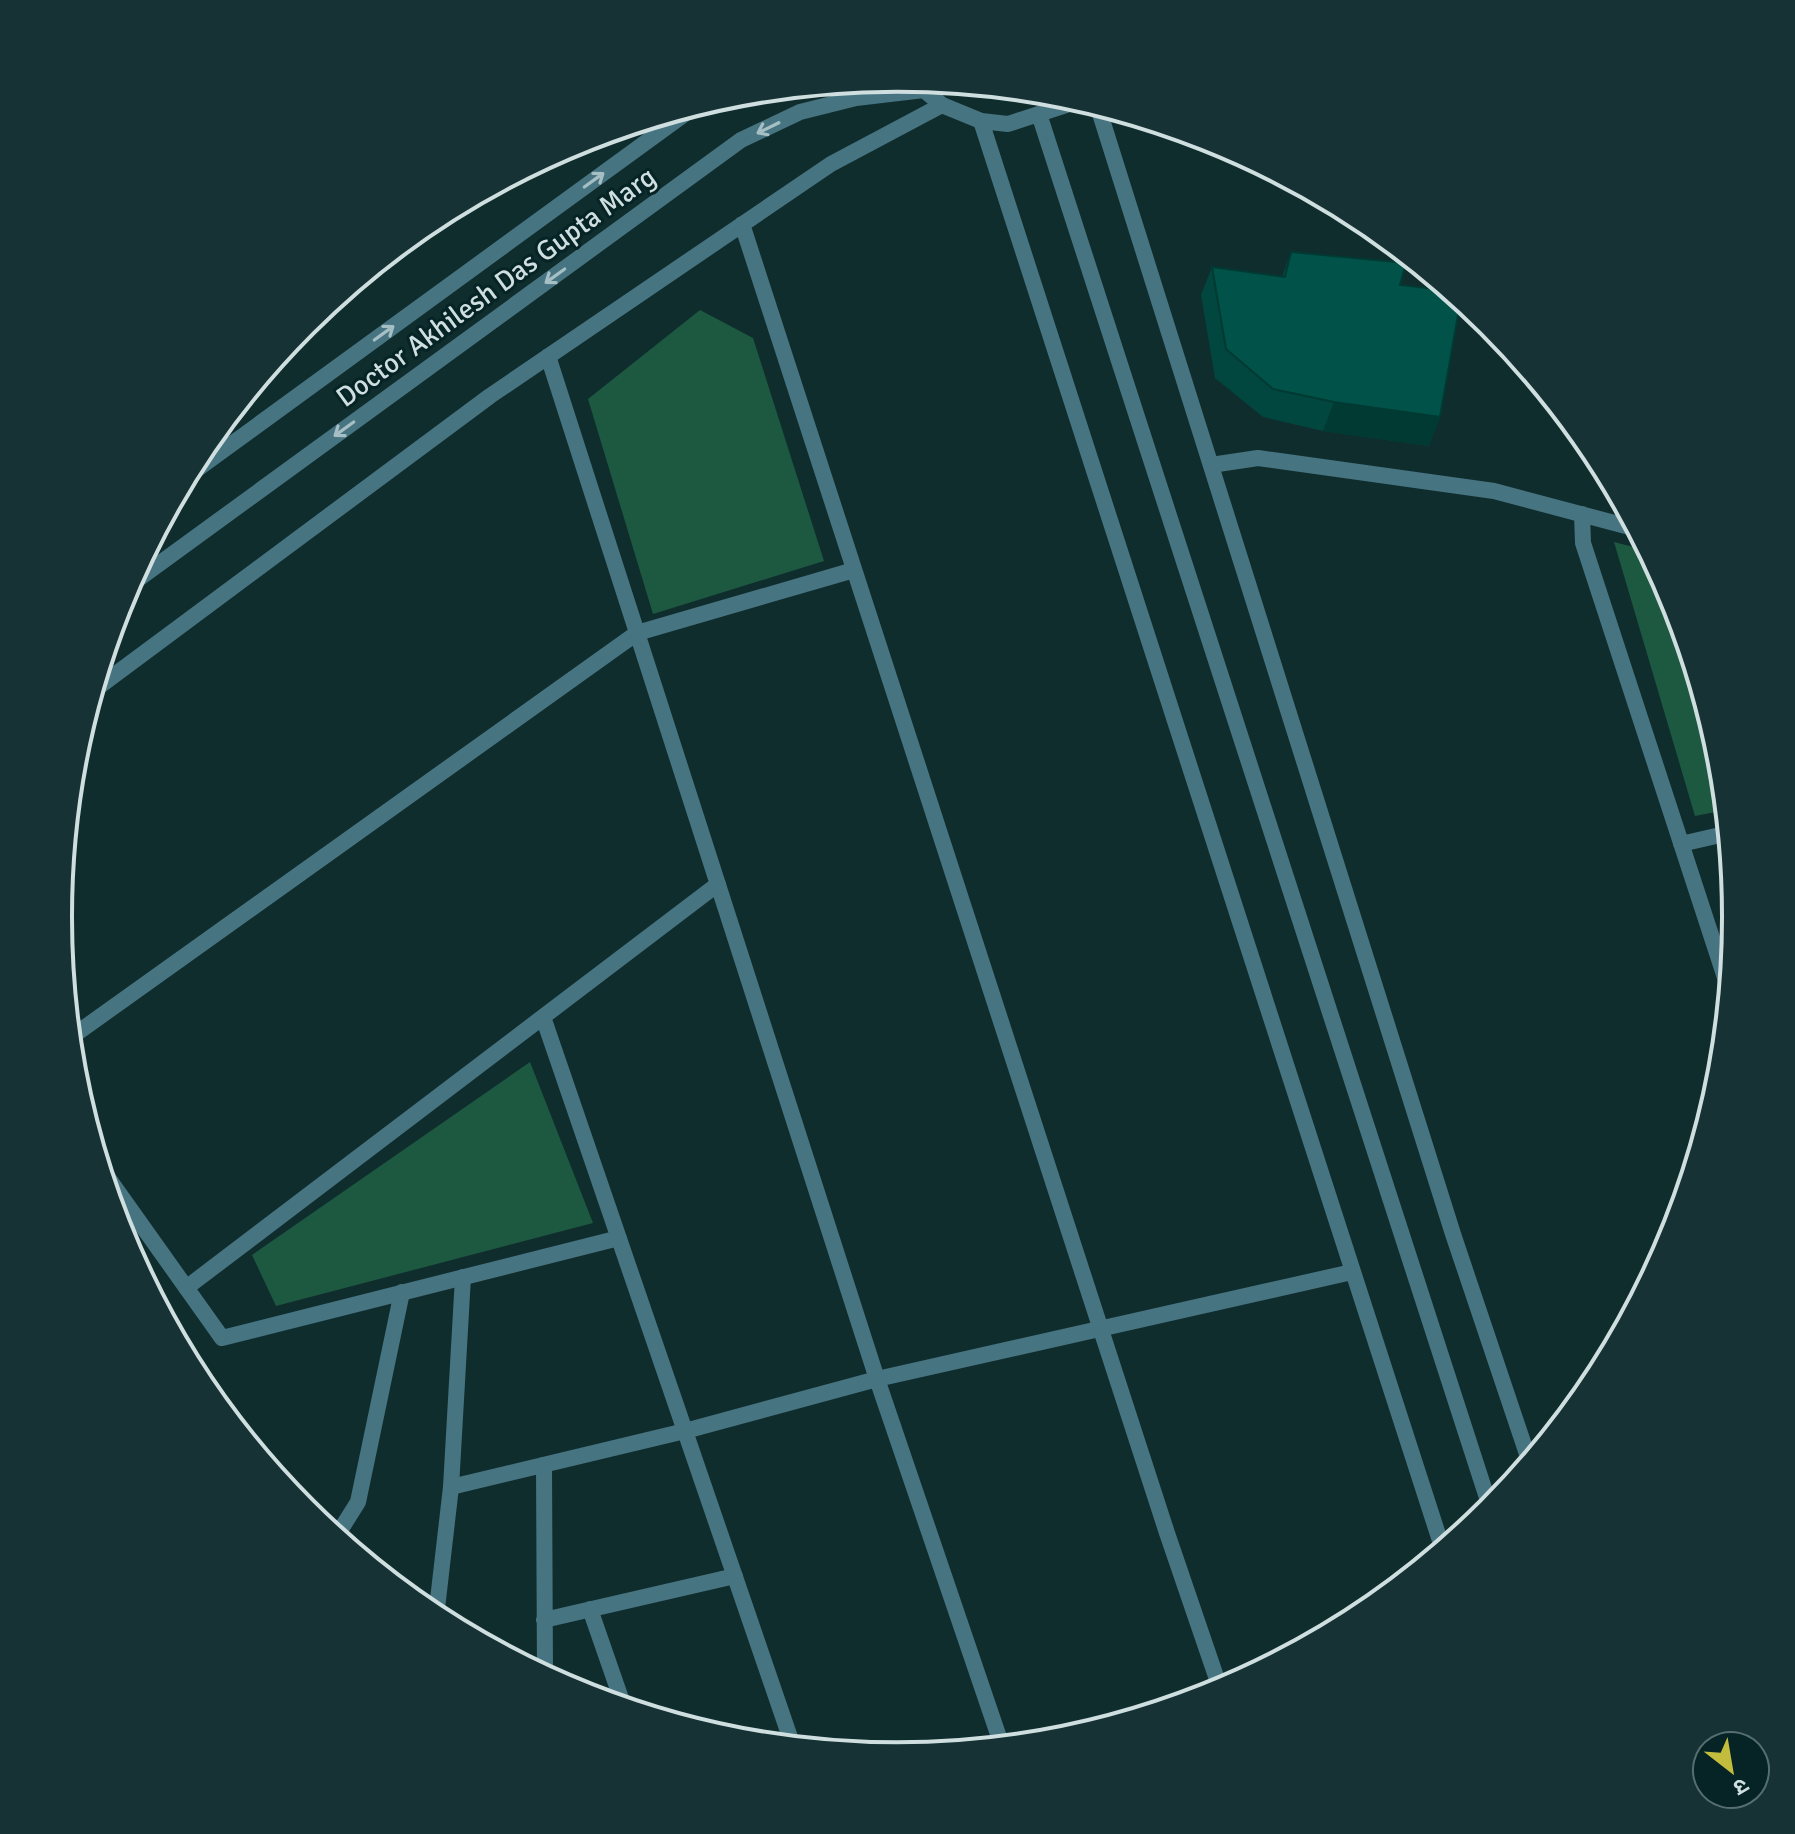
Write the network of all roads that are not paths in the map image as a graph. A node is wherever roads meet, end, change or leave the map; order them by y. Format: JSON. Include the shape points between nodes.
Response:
{"nodes":[{"id":1,"x":884,"y":92,"type":"edge"},
{"id":2,"x":928,"y":93,"type":"edge"},
{"id":3,"x":942,"y":105,"type":"junction"},
{"id":4,"x":1060,"y":107,"type":"edge"},
{"id":5,"x":1039,"y":114,"type":"junction"},
{"id":6,"x":1101,"y":118,"type":"edge"},
{"id":7,"x":981,"y":121,"type":"junction"},
{"id":8,"x":671,"y":124,"type":"edge"},
{"id":9,"x":742,"y":224,"type":"junction"},
{"id":10,"x":548,"y":356,"type":"junction"},
{"id":11,"x":210,"y":460,"type":"edge"},
{"id":12,"x":1211,"y":465,"type":"junction"},
{"id":13,"x":1582,"y":514,"type":"junction"},
{"id":14,"x":1624,"y":525,"type":"edge"},
{"id":15,"x":854,"y":570,"type":"junction"},
{"id":16,"x":148,"y":572,"type":"edge"},
{"id":17,"x":637,"y":633,"type":"junction"},
{"id":18,"x":107,"y":681,"type":"edge"},
{"id":19,"x":1718,"y":835,"type":"edge"},
{"id":20,"x":1681,"y":844,"type":"junction"},
{"id":21,"x":718,"y":884,"type":"junction"},
{"id":22,"x":1721,"y":966,"type":"edge"},
{"id":23,"x":543,"y":1017,"type":"junction"},
{"id":24,"x":80,"y":1031,"type":"edge"},
{"id":25,"x":122,"y":1197,"type":"edge"},
{"id":26,"x":619,"y":1238,"type":"junction"},
{"id":27,"x":1352,"y":1272,"type":"junction"},
{"id":28,"x":463,"y":1277,"type":"junction"},
{"id":29,"x":186,"y":1288,"type":"junction"},
{"id":30,"x":402,"y":1292,"type":"junction"},
{"id":31,"x":1101,"y":1329,"type":"junction"},
{"id":32,"x":877,"y":1379,"type":"junction"},
{"id":33,"x":685,"y":1431,"type":"junction"},
{"id":34,"x":1526,"y":1451,"type":"edge"},
{"id":35,"x":544,"y":1465,"type":"junction"},
{"id":36,"x":451,"y":1487,"type":"junction"},
{"id":37,"x":1486,"y":1495,"type":"edge"},
{"id":38,"x":342,"y":1528,"type":"edge"},
{"id":39,"x":1440,"y":1540,"type":"edge"},
{"id":40,"x":735,"y":1576,"type":"junction"},
{"id":41,"x":438,"y":1602,"type":"edge"},
{"id":42,"x":590,"y":1609,"type":"junction"},
{"id":43,"x":544,"y":1620,"type":"junction"},
{"id":44,"x":545,"y":1663,"type":"edge"},
{"id":45,"x":1217,"y":1678,"type":"edge"},
{"id":46,"x":620,"y":1694,"type":"edge"},
{"id":47,"x":789,"y":1735,"type":"edge"},
{"id":48,"x":998,"y":1736,"type":"edge"}],
"edges":[{"from":1,"to":16,"type":"street","name":"Doctor Akhilesh Das Gupta Marg","one_way":true,"via":[[800,112],[741,140]]},
{"from":2,"to":3,"type":"street"},
{"from":3,"to":7,"type":"street"},
{"from":3,"to":9,"type":"street","via":[[831,164]]},
{"from":4,"to":5,"type":"street"},
{"from":5,"to":7,"type":"street","via":[[1008,124]]},
{"from":5,"to":37,"type":"street"},
{"from":6,"to":12,"type":"street"},
{"from":7,"to":27,"type":"street"},
{"from":11,"to":8,"type":"street","name":"Doctor Akhilesh Das Gupta Marg","one_way":true},
{"from":9,"to":10,"type":"street"},
{"from":9,"to":15,"type":"street"},
{"from":10,"to":17,"type":"street"},
{"from":10,"to":18,"type":"street"},
{"from":12,"to":13,"type":"street","via":[[1258,458],[1494,491]]},
{"from":12,"to":34,"type":"street"},
{"from":13,"to":14,"type":"street"},
{"from":13,"to":20,"type":"street","via":[[1583,543]]},
{"from":15,"to":17,"type":"street"},
{"from":15,"to":31,"type":"street"},
{"from":17,"to":21,"type":"street"},
{"from":17,"to":24,"type":"street"},
{"from":19,"to":20,"type":"street"},
{"from":20,"to":22,"type":"street"},
{"from":21,"to":23,"type":"street"},
{"from":21,"to":32,"type":"street"},
{"from":23,"to":26,"type":"street"},
{"from":23,"to":29,"type":"street"},
{"from":25,"to":29,"type":"street"},
{"from":26,"to":28,"type":"street"},
{"from":26,"to":33,"type":"street"},
{"from":27,"to":31,"type":"street"},
{"from":27,"to":39,"type":"street"},
{"from":28,"to":30,"type":"street"},
{"from":28,"to":36,"type":"street"},
{"from":29,"to":30,"type":"street","via":[[222,1338]]},
{"from":30,"to":38,"type":"street","via":[[358,1502]]},
{"from":31,"to":32,"type":"street"},
{"from":31,"to":45,"type":"street"},
{"from":32,"to":33,"type":"street"},
{"from":32,"to":48,"type":"street"},
{"from":33,"to":35,"type":"street"},
{"from":33,"to":40,"type":"street"},
{"from":35,"to":36,"type":"street"},
{"from":35,"to":43,"type":"street"},
{"from":36,"to":41,"type":"street"},
{"from":40,"to":42,"type":"street"},
{"from":40,"to":47,"type":"street"},
{"from":42,"to":43,"type":"street"},
{"from":42,"to":46,"type":"street"},
{"from":43,"to":44,"type":"street"}]}
